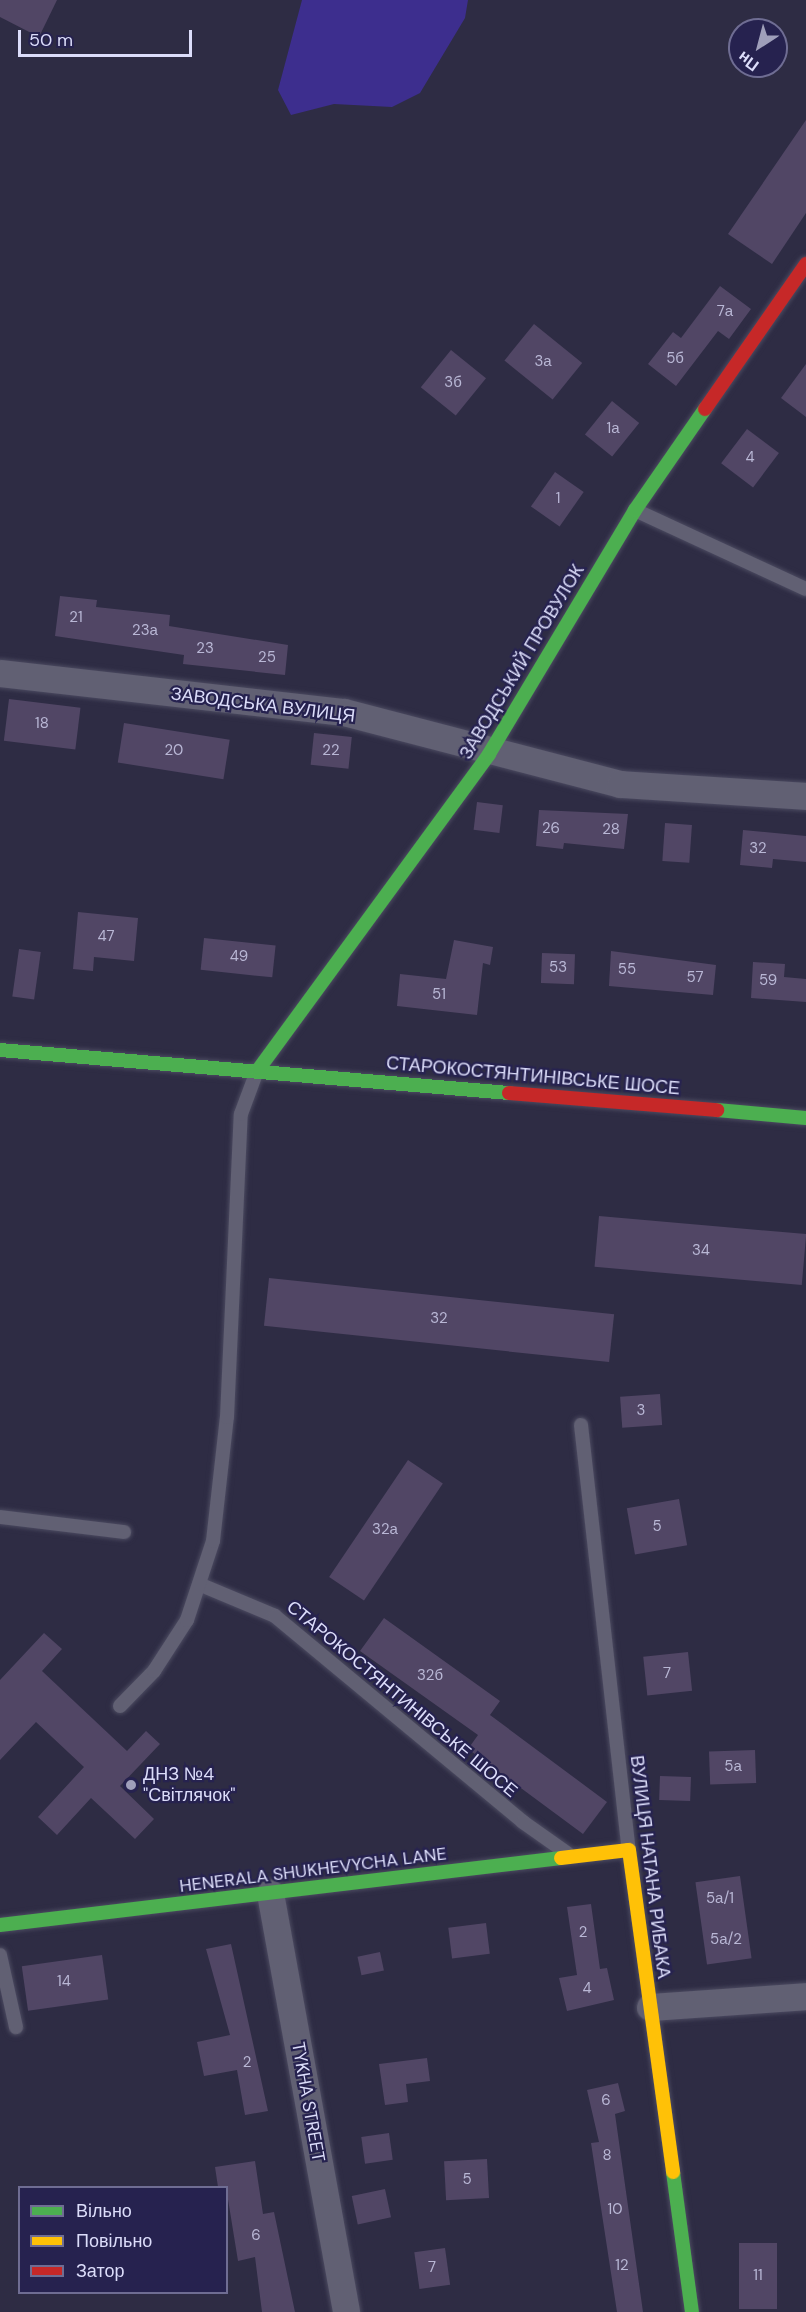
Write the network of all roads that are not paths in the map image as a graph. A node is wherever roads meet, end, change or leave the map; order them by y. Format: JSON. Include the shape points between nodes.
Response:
{"nodes":[{"id":1,"x":806,"y":264,"type":"edge"},
{"id":2,"x":635,"y":510,"type":"junction"},
{"id":3,"x":806,"y":589,"type":"edge"},
{"id":4,"x":0,"y":673,"type":"edge"},
{"id":5,"x":489,"y":754,"type":"junction"},
{"id":6,"x":806,"y":796,"type":"edge"},
{"id":7,"x":0,"y":1050,"type":"edge"},
{"id":8,"x":258,"y":1070,"type":"junction"},
{"id":9,"x":806,"y":1119,"type":"edge"},
{"id":10,"x":581,"y":1425,"type":"dead end"},
{"id":11,"x":0,"y":1517,"type":"edge"},
{"id":12,"x":124,"y":1532,"type":"dead end"},
{"id":13,"x":201,"y":1585,"type":"junction"},
{"id":14,"x":120,"y":1706,"type":"dead end"},
{"id":15,"x":629,"y":1850,"type":"junction"},
{"id":16,"x":573,"y":1857,"type":"junction"},
{"id":17,"x":270,"y":1893,"type":"junction"},
{"id":18,"x":0,"y":1925,"type":"edge"},
{"id":19,"x":0,"y":1955,"type":"edge"},
{"id":20,"x":806,"y":1996,"type":"edge"},
{"id":21,"x":650,"y":2007,"type":"junction"},
{"id":22,"x":16,"y":2027,"type":"dead end"},
{"id":23,"x":346,"y":2312,"type":"edge"},
{"id":24,"x":692,"y":2312,"type":"edge"}],
"edges":[{"from":1,"to":2,"type":"street","name":"ЗАВОДСЬКИЙ ПРОВУЛОК"},
{"from":2,"to":3,"type":"lane"},
{"from":2,"to":5,"type":"street","name":"ЗАВОДСЬКИЙ ПРОВУЛОК"},
{"from":4,"to":5,"type":"street","name":"ЗАВОДСЬКА ВУЛИЦЯ","via":[[344,712]]},
{"from":5,"to":6,"type":"street","name":"ЗАВОДСЬКА ВУЛИЦЯ","via":[[620,784]]},
{"from":5,"to":8,"type":"street","name":"ЗАВОДСЬКИЙ ПРОВУЛОК"},
{"from":7,"to":8,"type":"street","name":"СТАРОКОСТЯНТИНІВСЬКЕ ШОСЕ"},
{"from":8,"to":9,"type":"street","name":"СТАРОКОСТЯНТИНІВСЬКЕ ШОСЕ"},
{"from":8,"to":13,"type":"lane","via":[[241,1114],[221,1485]]},
{"from":10,"to":15,"type":"lane","name":"ВУЛИЦЯ НАТАНА РИБАКА"},
{"from":11,"to":12,"type":"lane"},
{"from":13,"to":14,"type":"lane","via":[[171,1648]]},
{"from":13,"to":16,"type":"lane","name":"СТАРОКОСТЯНТИНІВСЬКЕ ШОСЕ","via":[[275,1616],[523,1822]]},
{"from":15,"to":16,"type":"street","name":"HENERALA SHUKHEVYCHA LANE"},
{"from":15,"to":21,"type":"street","name":"ВУЛИЦЯ НАТАНА РИБАКА"},
{"from":16,"to":17,"type":"street","name":"HENERALA SHUKHEVYCHA LANE"},
{"from":17,"to":18,"type":"street","name":"HENERALA SHUKHEVYCHA LANE"},
{"from":17,"to":23,"type":"street","name":"TYKHA STREET"},
{"from":19,"to":22,"type":"lane"},
{"from":20,"to":21,"type":"street"},
{"from":21,"to":24,"type":"street","name":"ВУЛИЦЯ НАТАНА РИБАКА"}]}
